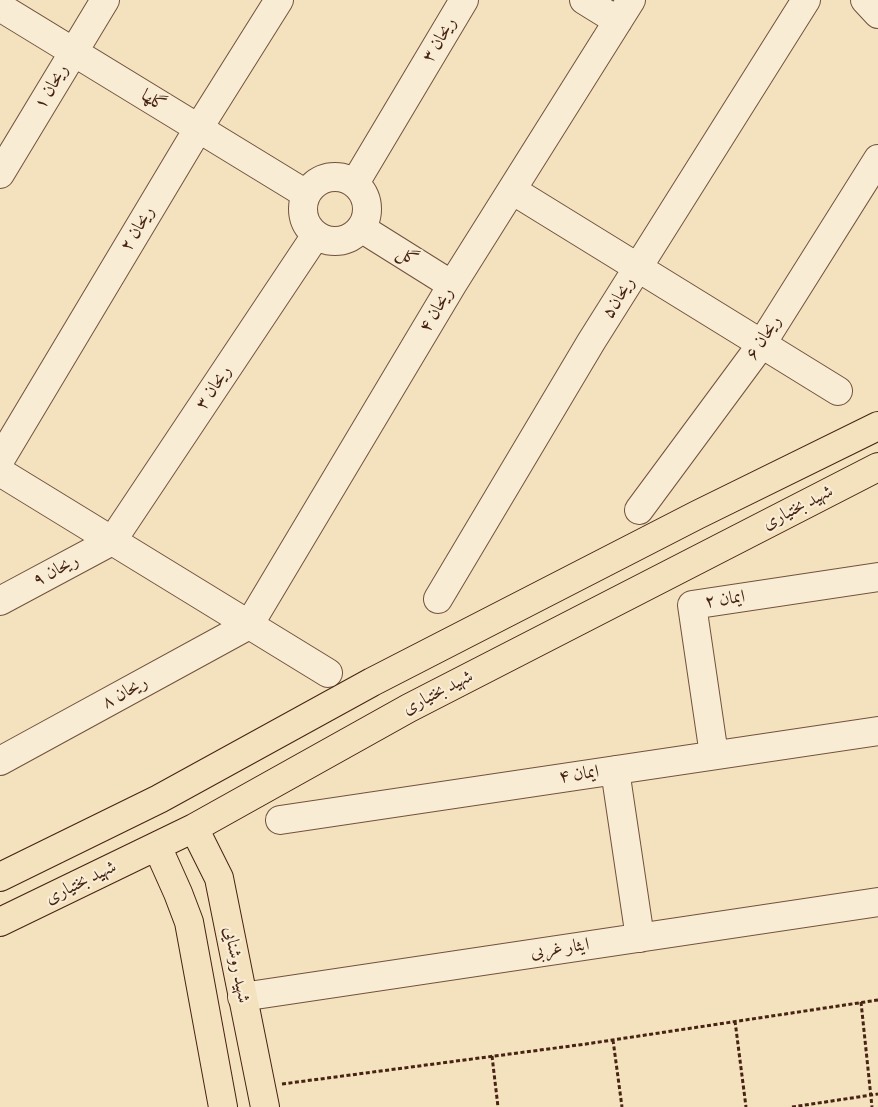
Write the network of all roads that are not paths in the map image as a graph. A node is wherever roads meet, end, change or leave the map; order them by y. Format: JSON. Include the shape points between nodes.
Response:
{"nodes":[{"id":1,"x":105,"y":0,"type":"edge"},
{"id":2,"x":279,"y":0,"type":"edge"},
{"id":3,"x":464,"y":0,"type":"edge"},
{"id":4,"x":584,"y":0,"type":"edge"},
{"id":5,"x":806,"y":0,"type":"edge"},
{"id":6,"x":0,"y":7,"type":"edge"},
{"id":7,"x":624,"y":11,"type":"edge"},
{"id":8,"x":73,"y":52,"type":"junction"},
{"id":9,"x":198,"y":128,"type":"junction"},
{"id":10,"x":878,"y":160,"type":"edge"},
{"id":11,"x":0,"y":174,"type":"edge"},
{"id":12,"x":355,"y":183,"type":"junction"},
{"id":13,"x":512,"y":190,"type":"junction"},
{"id":14,"x":306,"y":194,"type":"junction"},
{"id":15,"x":361,"y":228,"type":"junction"},
{"id":16,"x":316,"y":235,"type":"junction"},
{"id":17,"x":638,"y":268,"type":"junction"},
{"id":18,"x":452,"y":285,"type":"junction"},
{"id":19,"x":761,"y":345,"type":"junction"},
{"id":20,"x":838,"y":391,"type":"dead end"},
{"id":21,"x":878,"y":426,"type":"edge"},
{"id":22,"x":0,"y":460,"type":"edge"},
{"id":23,"x":878,"y":467,"type":"edge"},
{"id":24,"x":0,"y":472,"type":"edge"},
{"id":25,"x":639,"y":510,"type":"dead end"},
{"id":26,"x":112,"y":540,"type":"junction"},
{"id":27,"x":878,"y":577,"type":"edge"},
{"id":28,"x":438,"y":599,"type":"dead end"},
{"id":29,"x":0,"y":601,"type":"edge"},
{"id":30,"x":249,"y":625,"type":"junction"},
{"id":31,"x":422,"y":656,"type":"junction"},
{"id":32,"x":328,"y":673,"type":"dead end"},
{"id":33,"x":444,"y":690,"type":"junction"},
{"id":34,"x":878,"y":731,"type":"edge"},
{"id":35,"x":714,"y":755,"type":"junction"},
{"id":36,"x":0,"y":762,"type":"edge"},
{"id":37,"x":615,"y":770,"type":"junction"},
{"id":38,"x":280,"y":820,"type":"dead end"},
{"id":39,"x":194,"y":828,"type":"junction"},
{"id":40,"x":157,"y":846,"type":"junction"},
{"id":41,"x":0,"y":877,"type":"edge"},
{"id":42,"x":878,"y":902,"type":"edge"},
{"id":43,"x":0,"y":922,"type":"edge"},
{"id":44,"x":640,"y":938,"type":"junction"},
{"id":45,"x":242,"y":997,"type":"junction"},
{"id":46,"x":263,"y":1097,"type":"edge"},
{"id":47,"x":223,"y":1107,"type":"edge"}],
"edges":[{"from":1,"to":8,"type":"street","name":"ریحان ۱"},
{"from":2,"to":9,"type":"street","name":"ریحان ۲"},
{"from":3,"to":12,"type":"street","name":"ریحان ۳"},
{"from":4,"to":7,"type":"street"},
{"from":5,"to":17,"type":"street","name":"ریحان۵"},
{"from":6,"to":8,"type":"street","name":"گلها"},
{"from":7,"to":13,"type":"street","name":"ریحان ۴"},
{"from":8,"to":9,"type":"street","name":"گلها"},
{"from":8,"to":11,"type":"street","name":"ریحان ۱"},
{"from":9,"to":14,"type":"street","name":"گلها"},
{"from":9,"to":22,"type":"street","name":"ریحان ۲"},
{"from":10,"to":19,"type":"street","name":"ریحان ۶"},
{"from":12,"to":14,"type":"street","via":[[328,177],[320,180]]},
{"from":12,"to":15,"type":"street","via":[[367,200],[366,220]]},
{"from":13,"to":17,"type":"street"},
{"from":13,"to":18,"type":"street","name":"ریحان ۴"},
{"from":14,"to":16,"type":"street","via":[[305,221]]},
{"from":15,"to":16,"type":"street","via":[[350,238],[335,241]]},
{"from":15,"to":18,"type":"street","name":"گل"},
{"from":16,"to":26,"type":"street","name":"ریحان ۳"},
{"from":17,"to":19,"type":"street"},
{"from":17,"to":28,"type":"street","name":"ریحان۵"},
{"from":18,"to":30,"type":"street","name":"ریحان ۴"},
{"from":19,"to":20,"type":"street"},
{"from":19,"to":25,"type":"street","name":"ریحان ۶"},
{"from":21,"to":31,"type":"main road"},
{"from":23,"to":33,"type":"main road","name":"شهید بختیاری"},
{"from":24,"to":26,"type":"street"},
{"from":26,"to":29,"type":"street","name":"ریحان ۹"},
{"from":26,"to":30,"type":"street"},
{"from":27,"to":35,"type":"street","name":"ایمان ۲","via":[[692,605]]},
{"from":30,"to":32,"type":"street"},
{"from":30,"to":36,"type":"street","name":"ریحان ۸"},
{"from":31,"to":33,"type":"main road"},
{"from":31,"to":41,"type":"main road","via":[[158,799]]},
{"from":33,"to":39,"type":"main road","name":"شهید بختیاری"},
{"from":34,"to":35,"type":"street","name":"ایمان ۴"},
{"from":35,"to":37,"type":"street","name":"ایمان ۴"},
{"from":37,"to":38,"type":"street","name":"ایمان ۴"},
{"from":37,"to":44,"type":"street"},
{"from":39,"to":40,"type":"main road","name":"شهید بختیاری"},
{"from":39,"to":45,"type":"main road","name":"شهید روشنایی","via":[[219,878]]},
{"from":40,"to":43,"type":"main road","name":"شهید بختیاری"},
{"from":40,"to":47,"type":"main road","via":[[189,922]]},
{"from":42,"to":44,"type":"street","name":"ایثار غربی"},
{"from":44,"to":45,"type":"street","name":"ایثار غربی"},
{"from":45,"to":46,"type":"main road","name":"شهید روشنایی"}]}
